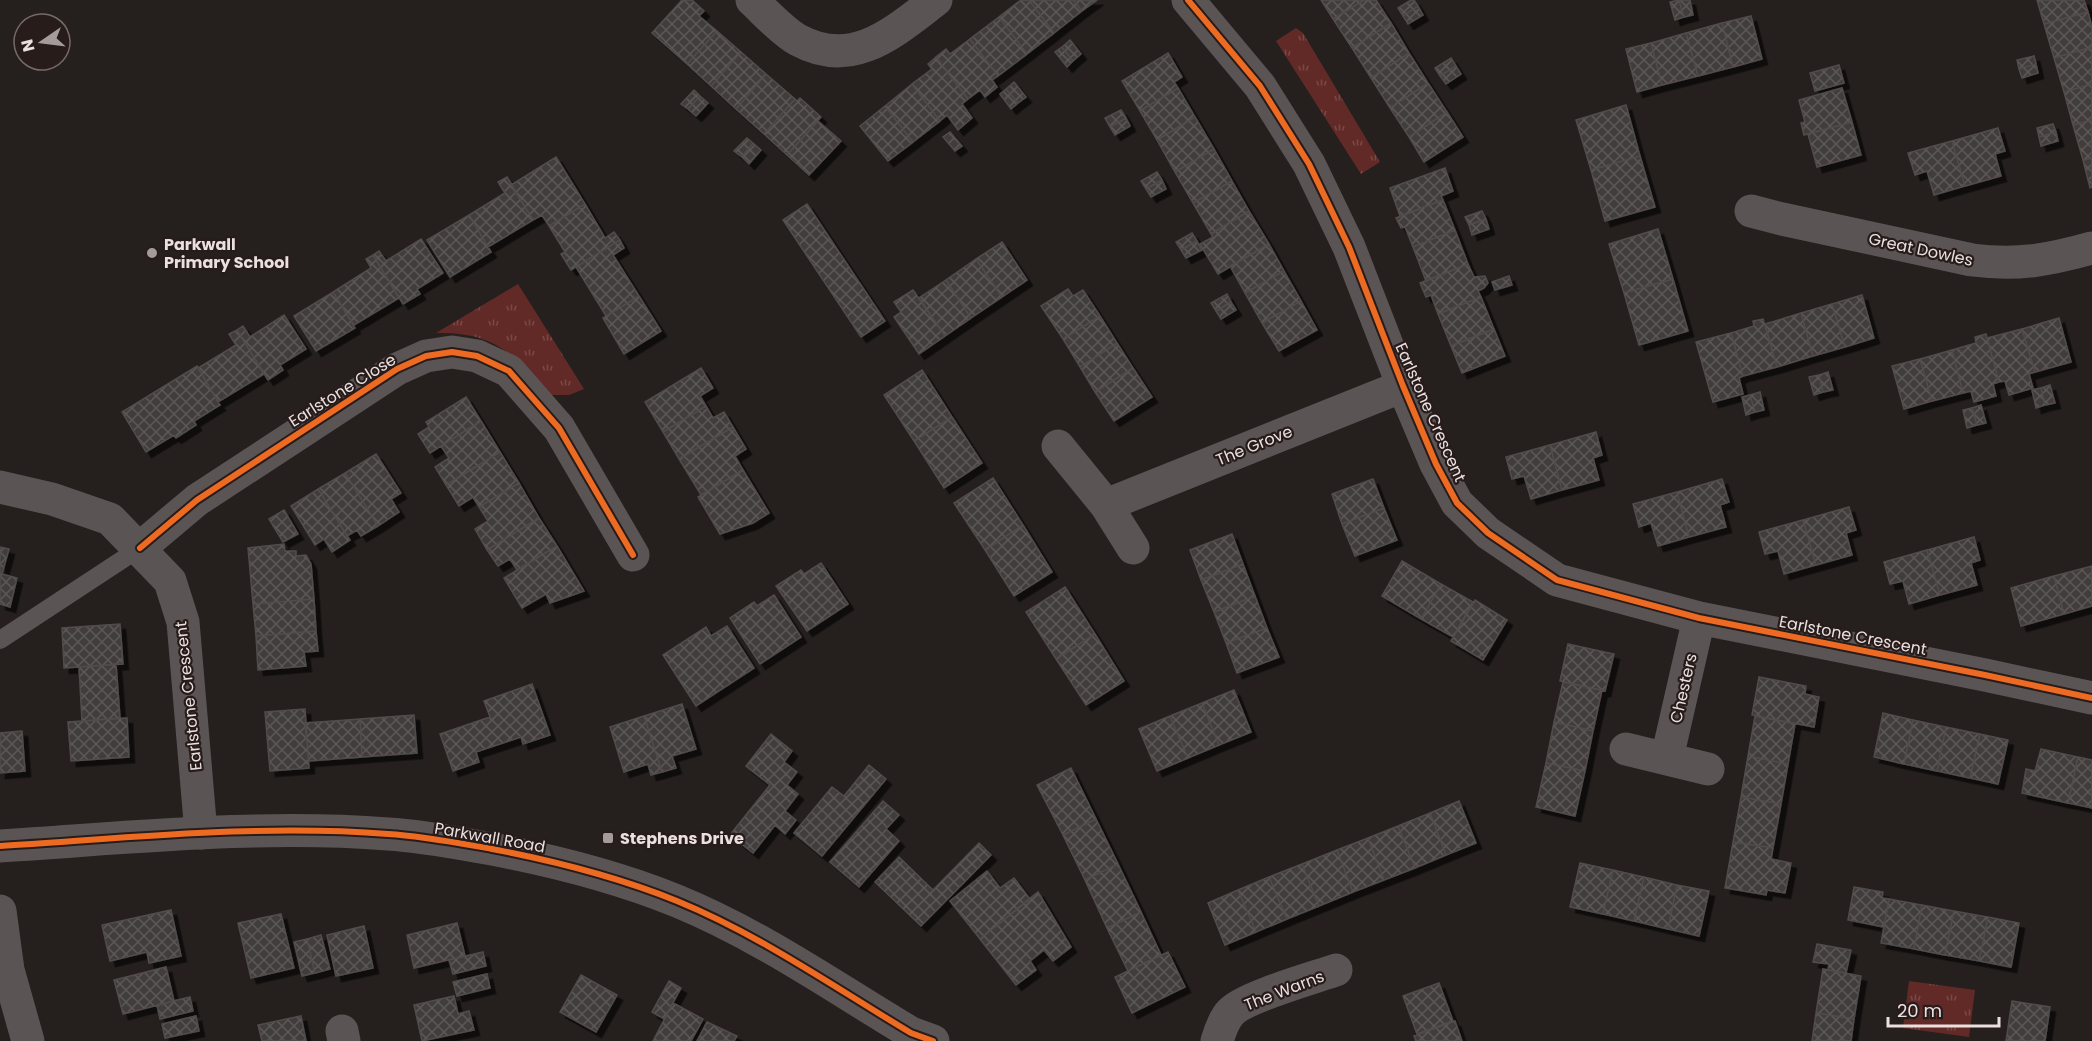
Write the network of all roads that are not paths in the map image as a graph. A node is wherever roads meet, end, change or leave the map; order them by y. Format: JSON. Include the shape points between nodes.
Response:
{"nodes":[{"id":1,"x":752,"y":0,"type":"edge"},
{"id":2,"x":936,"y":0,"type":"edge"},
{"id":3,"x":1188,"y":0,"type":"edge"},
{"id":4,"x":1751,"y":211,"type":"dead end"},
{"id":5,"x":2092,"y":248,"type":"edge"},
{"id":6,"x":1403,"y":386,"type":"junction"},
{"id":7,"x":1058,"y":446,"type":"dead end"},
{"id":8,"x":0,"y":487,"type":"edge"},
{"id":9,"x":1106,"y":505,"type":"junction"},
{"id":10,"x":140,"y":548,"type":"junction"},
{"id":11,"x":1133,"y":548,"type":"dead end"},
{"id":12,"x":633,"y":555,"type":"dead end"},
{"id":13,"x":1699,"y":618,"type":"junction"},
{"id":14,"x":0,"y":640,"type":"edge"},
{"id":15,"x":2092,"y":698,"type":"edge"},
{"id":16,"x":1626,"y":749,"type":"dead end"},
{"id":17,"x":1667,"y":759,"type":"junction"},
{"id":18,"x":1708,"y":769,"type":"dead end"},
{"id":19,"x":201,"y":833,"type":"junction"},
{"id":20,"x":0,"y":846,"type":"edge"},
{"id":21,"x":0,"y":911,"type":"edge"},
{"id":22,"x":1336,"y":970,"type":"dead end"},
{"id":23,"x":28,"y":1041,"type":"edge"},
{"id":24,"x":933,"y":1041,"type":"edge"},
{"id":25,"x":1216,"y":1041,"type":"edge"}],
"edges":[{"from":1,"to":2,"type":"street","via":[[796,39],[822,50],[858,50],[891,34]]},
{"from":3,"to":6,"type":"street","name":"Earlstone Crescent","via":[[1260,86],[1309,164],[1349,247]]},
{"from":4,"to":5,"type":"street","name":"Great Dowles","via":[[1972,261],[2002,264],[2056,258]]},
{"from":6,"to":9,"type":"street","name":"The Grove"},
{"from":6,"to":13,"type":"street","name":"Earlstone Crescent","via":[[1457,503],[1488,533],[1557,580]]},
{"from":7,"to":9,"type":"street"},
{"from":8,"to":10,"type":"street","name":"Earlstone Crescent","via":[[52,499],[110,519]]},
{"from":9,"to":11,"type":"street"},
{"from":10,"to":12,"type":"street","name":"Earlstone Close","via":[[197,500],[397,369],[426,356],[452,352],[477,356],[509,371],[559,428]]},
{"from":10,"to":14,"type":"lane"},
{"from":10,"to":19,"type":"street","name":"Earlstone Crescent","via":[[170,581],[183,622]]},
{"from":13,"to":15,"type":"street","name":"Earlstone Crescent"},
{"from":13,"to":17,"type":"street","name":"Chesters"},
{"from":16,"to":17,"type":"street"},
{"from":17,"to":18,"type":"street"},
{"from":19,"to":20,"type":"street","name":"Parkwall Road"},
{"from":19,"to":24,"type":"street","name":"Parkwall Road","via":[[389,834],[541,859],[627,883],[739,929],[911,1033]]},
{"from":21,"to":23,"type":"street","via":[[8,970]]},
{"from":22,"to":25,"type":"street","name":"The Warns","via":[[1231,1011]]}]}
